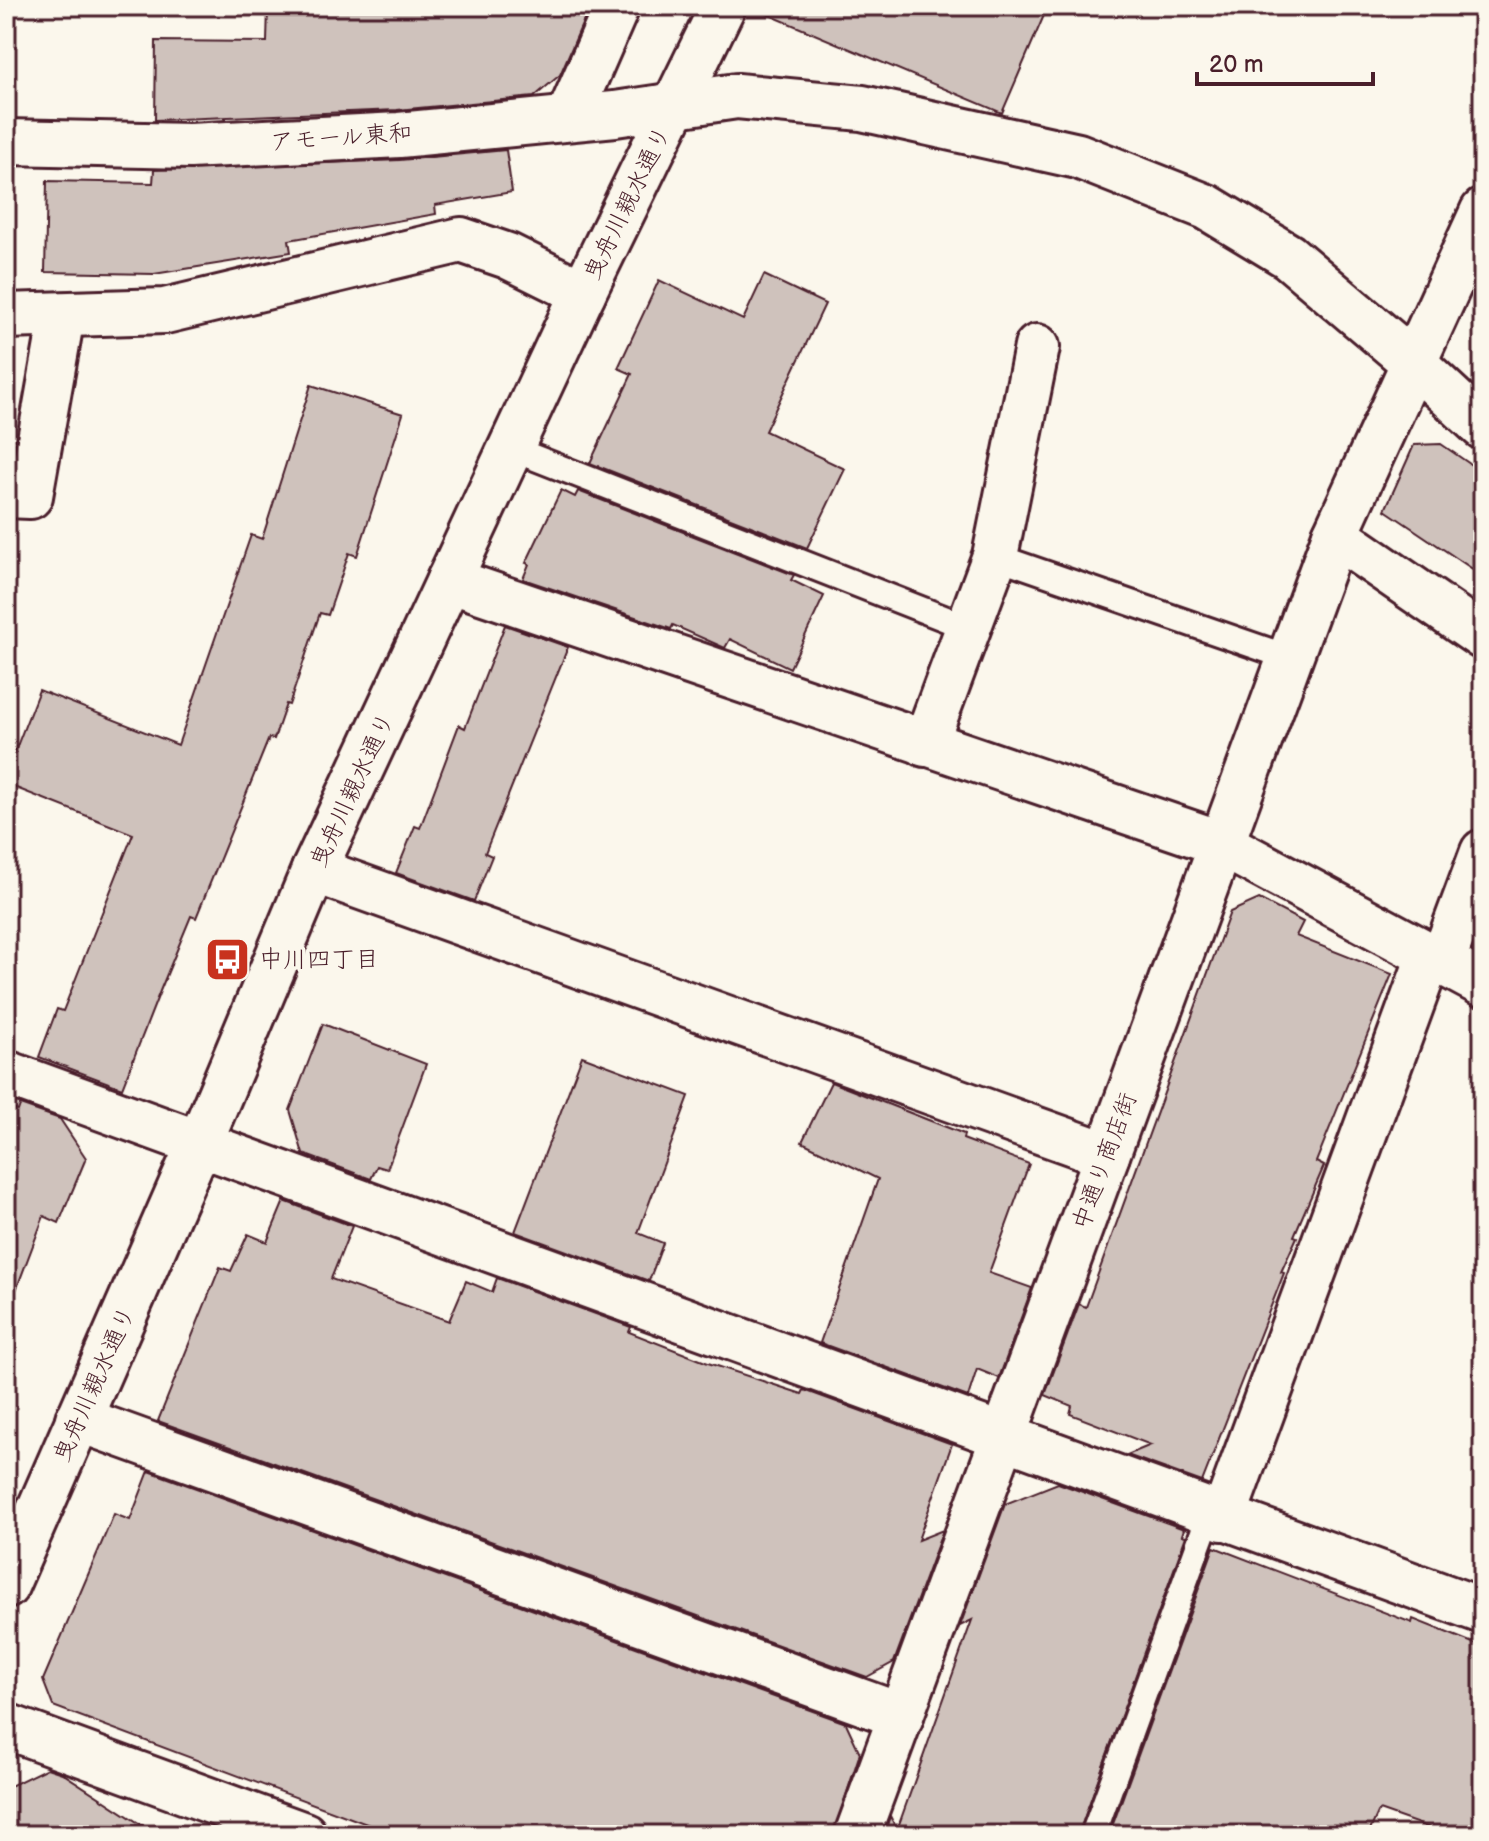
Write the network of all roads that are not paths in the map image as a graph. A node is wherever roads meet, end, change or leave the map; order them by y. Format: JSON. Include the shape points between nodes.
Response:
{"nodes":[{"id":1,"x":617,"y":6,"type":"edge"},
{"id":2,"x":723,"y":6,"type":"edge"},
{"id":3,"x":674,"y":107,"type":"junction"},
{"id":4,"x":569,"y":116,"type":"junction"},
{"id":5,"x":6,"y":142,"type":"edge"},
{"id":6,"x":1483,"y":211,"type":"edge"},
{"id":7,"x":583,"y":293,"type":"junction"},
{"id":8,"x":6,"y":316,"type":"edge"},
{"id":9,"x":62,"y":316,"type":"junction"},
{"id":10,"x":1037,"y":347,"type":"dead end"},
{"id":11,"x":1413,"y":362,"type":"junction"},
{"id":12,"x":1483,"y":427,"type":"edge"},
{"id":13,"x":510,"y":448,"type":"junction"},
{"id":14,"x":6,"y":495,"type":"edge"},
{"id":15,"x":1335,"y":535,"type":"junction"},
{"id":16,"x":995,"y":556,"type":"junction"},
{"id":17,"x":449,"y":580,"type":"junction"},
{"id":18,"x":969,"y":628,"type":"junction"},
{"id":19,"x":1483,"y":637,"type":"edge"},
{"id":20,"x":1290,"y":658,"type":"junction"},
{"id":21,"x":925,"y":744,"type":"junction"},
{"id":22,"x":1220,"y":843,"type":"junction"},
{"id":23,"x":1483,"y":852,"type":"edge"},
{"id":24,"x":314,"y":870,"type":"junction"},
{"id":25,"x":1435,"y":959,"type":"junction"},
{"id":26,"x":1483,"y":984,"type":"edge"},
{"id":27,"x":6,"y":1073,"type":"edge"},
{"id":28,"x":200,"y":1142,"type":"junction"},
{"id":29,"x":1107,"y":1155,"type":"junction"},
{"id":30,"x":78,"y":1419,"type":"junction"},
{"id":31,"x":1003,"y":1438,"type":"junction"},
{"id":32,"x":1217,"y":1515,"type":"junction"},
{"id":33,"x":6,"y":1586,"type":"edge"},
{"id":34,"x":1483,"y":1611,"type":"edge"},
{"id":35,"x":901,"y":1716,"type":"junction"},
{"id":36,"x":6,"y":1726,"type":"edge"},
{"id":37,"x":304,"y":1835,"type":"edge"},
{"id":38,"x":857,"y":1835,"type":"edge"},
{"id":39,"x":1093,"y":1835,"type":"edge"}],
"edges":[{"from":1,"to":4,"type":"street"},
{"from":2,"to":3,"type":"street","name":"曳舟川親水通り"},
{"from":3,"to":4,"type":"street","name":"アモール東和"},
{"from":3,"to":7,"type":"street","name":"曳舟川親水通り"},
{"from":3,"to":11,"type":"street","name":"アモール東和","via":[[737,96],[862,108],[1078,156],[1207,207],[1288,256]]},
{"from":4,"to":5,"type":"street","name":"アモール東和","via":[[399,135],[190,146]]},
{"from":6,"to":11,"type":"street","name":"中通り商店街"},
{"from":7,"to":9,"type":"street","via":[[508,256],[461,240],[165,311]]},
{"from":7,"to":13,"type":"street","name":"曳舟川親水通り"},
{"from":8,"to":9,"type":"street"},
{"from":9,"to":14,"type":"street","via":[[30,496]]},
{"from":10,"to":16,"type":"street"},
{"from":11,"to":12,"type":"street","name":"アモール東和"},
{"from":11,"to":15,"type":"street","name":"中通り商店街"},
{"from":13,"to":17,"type":"street","name":"曳舟川親水通り"},
{"from":13,"to":18,"type":"lane"},
{"from":15,"to":19,"type":"street"},
{"from":15,"to":20,"type":"street","name":"中通り商店街"},
{"from":16,"to":18,"type":"street"},
{"from":16,"to":20,"type":"lane"},
{"from":17,"to":21,"type":"street"},
{"from":17,"to":24,"type":"street","name":"曳舟川親水通り"},
{"from":18,"to":21,"type":"street"},
{"from":20,"to":22,"type":"street","name":"中通り商店街"},
{"from":21,"to":22,"type":"street"},
{"from":22,"to":25,"type":"street"},
{"from":22,"to":29,"type":"street","name":"中通り商店街"},
{"from":23,"to":25,"type":"street"},
{"from":24,"to":28,"type":"street","name":"曳舟川親水通り"},
{"from":24,"to":29,"type":"street"},
{"from":25,"to":26,"type":"street"},
{"from":25,"to":32,"type":"street"},
{"from":27,"to":28,"type":"street"},
{"from":28,"to":30,"type":"street","name":"曳舟川親水通り"},
{"from":28,"to":31,"type":"street"},
{"from":29,"to":31,"type":"street","name":"中通り商店街"},
{"from":30,"to":33,"type":"street","name":"曳舟川親水通り"},
{"from":30,"to":35,"type":"street"},
{"from":31,"to":32,"type":"street"},
{"from":31,"to":35,"type":"street","name":"中通り商店街"},
{"from":32,"to":34,"type":"street"},
{"from":32,"to":39,"type":"lane"},
{"from":35,"to":38,"type":"street","name":"中通り商店街"},
{"from":36,"to":37,"type":"street"}]}
